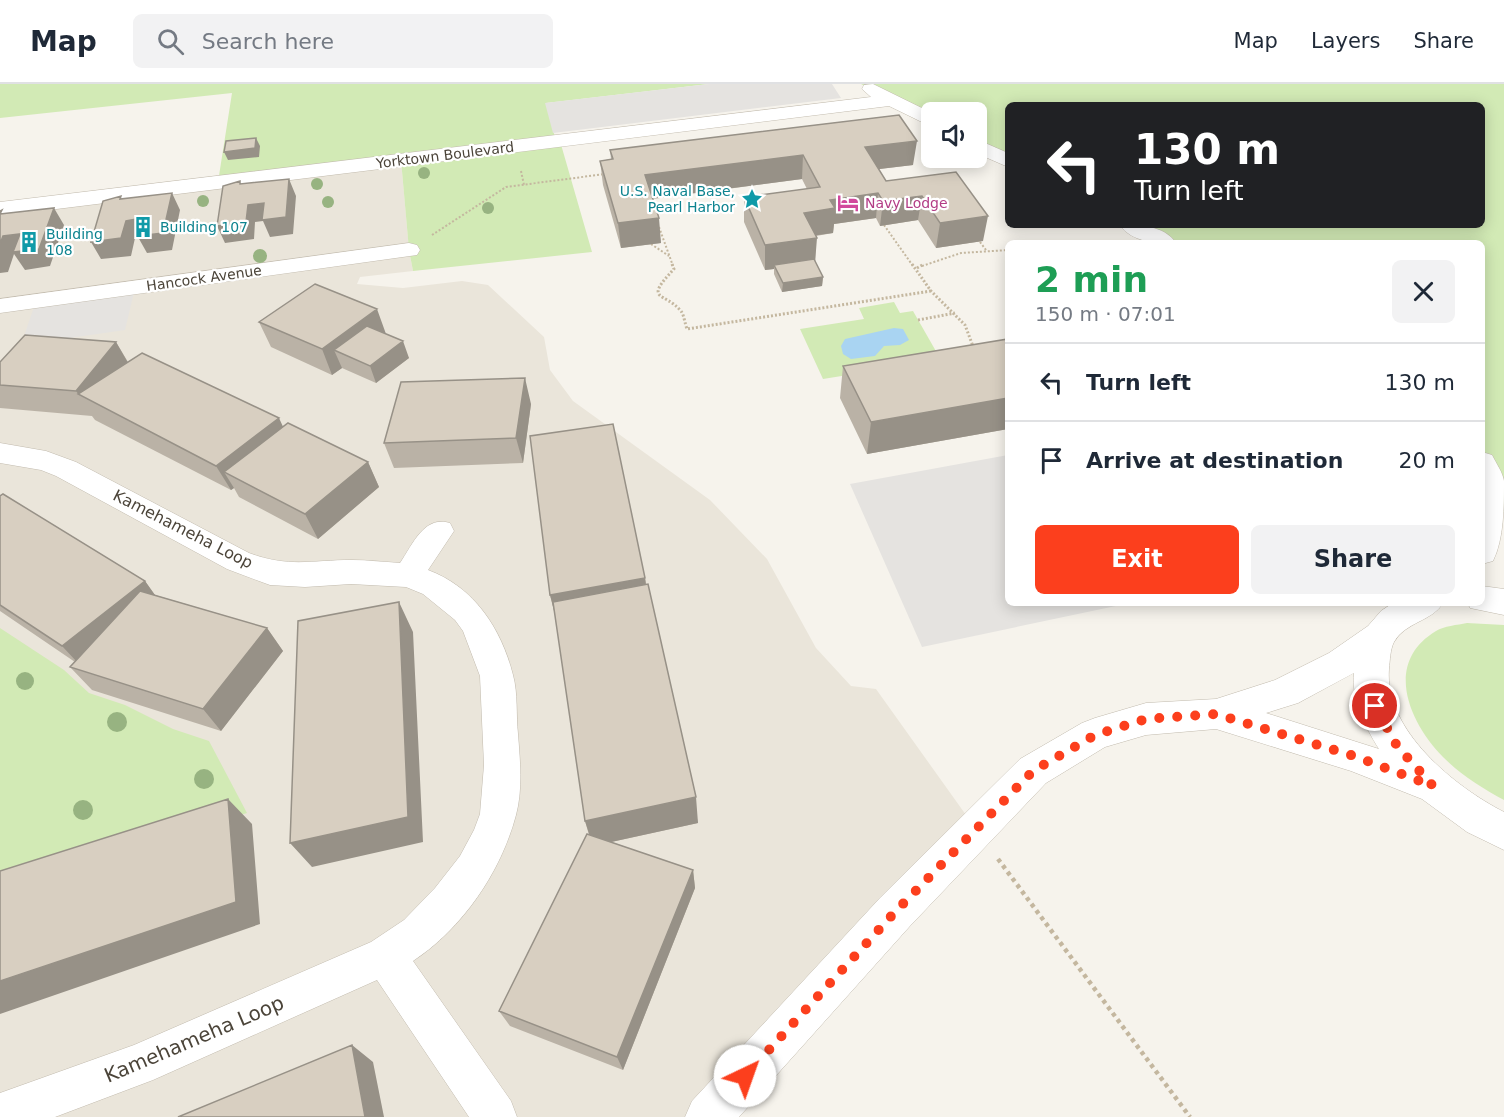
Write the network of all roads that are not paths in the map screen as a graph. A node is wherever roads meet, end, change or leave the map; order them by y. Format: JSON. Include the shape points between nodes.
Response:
{"nodes":[{"id":1,"x":861,"y":84,"type":"edge"},
{"id":2,"x":891,"y":100,"type":"junction"},
{"id":3,"x":921,"y":115,"type":"edge"},
{"id":4,"x":987,"y":150,"type":"edge"},
{"id":5,"x":1005,"y":160,"type":"edge"},
{"id":6,"x":0,"y":209,"type":"edge"},
{"id":7,"x":1137,"y":228,"type":"edge"},
{"id":8,"x":1159,"y":240,"type":"edge"},
{"id":9,"x":409,"y":250,"type":"road end"},
{"id":10,"x":0,"y":306,"type":"edge"},
{"id":11,"x":0,"y":453,"type":"edge"},
{"id":12,"x":1485,"y":469,"type":"edge"},
{"id":13,"x":1500,"y":503,"type":"edge"},
{"id":14,"x":439,"y":531,"type":"dead end"},
{"id":15,"x":1485,"y":544,"type":"edge"},
{"id":16,"x":408,"y":575,"type":"junction"},
{"id":17,"x":1485,"y":599,"type":"edge"},
{"id":18,"x":1504,"y":602,"type":"edge"},
{"id":19,"x":1417,"y":606,"type":"edge"},
{"id":20,"x":1377,"y":637,"type":"junction"},
{"id":21,"x":1216,"y":714,"type":"junction"},
{"id":22,"x":1433,"y":786,"type":"junction"},
{"id":23,"x":1498,"y":833,"type":"edge"},
{"id":24,"x":385,"y":956,"type":"junction"},
{"id":25,"x":0,"y":1115,"type":"edge"},
{"id":26,"x":495,"y":1117,"type":"edge"},
{"id":27,"x":708,"y":1117,"type":"edge"}],
"edges":[{"from":1,"to":2,"type":"street"},
{"from":2,"to":3,"type":"street"},
{"from":2,"to":6,"type":"street","name":"Yorktown Boulevard"},
{"from":4,"to":5,"type":"street"},
{"from":7,"to":8,"type":"street"},
{"from":9,"to":10,"type":"street","name":"Hancock Avenue"},
{"from":11,"to":16,"type":"street","name":"Kamehameha Loop","via":[[46,461],[66,469],[237,561],[270,573]]},
{"from":12,"to":13,"type":"street"},
{"from":13,"to":15,"type":"street"},
{"from":14,"to":16,"type":"street"},
{"from":16,"to":24,"type":"street","name":"Kamehameha Loop","via":[[434,585],[466,611],[492,657],[497,676],[501,795],[488,846],[468,875],[421,931]]},
{"from":17,"to":18,"type":"street"},
{"from":19,"to":20,"type":"street","via":[[1391,620]]},
{"from":20,"to":21,"type":"street","via":[[1341,663],[1284,692]]},
{"from":20,"to":22,"type":"street","via":[[1369,668],[1375,706],[1397,746]]},
{"from":21,"to":22,"type":"street","via":[[1354,756]]},
{"from":21,"to":27,"type":"street","via":[[1146,719],[1095,735],[1033,771],[895,912]]},
{"from":22,"to":23,"type":"street"},
{"from":24,"to":25,"type":"street","name":"Kamehameha Loop","via":[[138,1065]]},
{"from":24,"to":26,"type":"street"}]}
